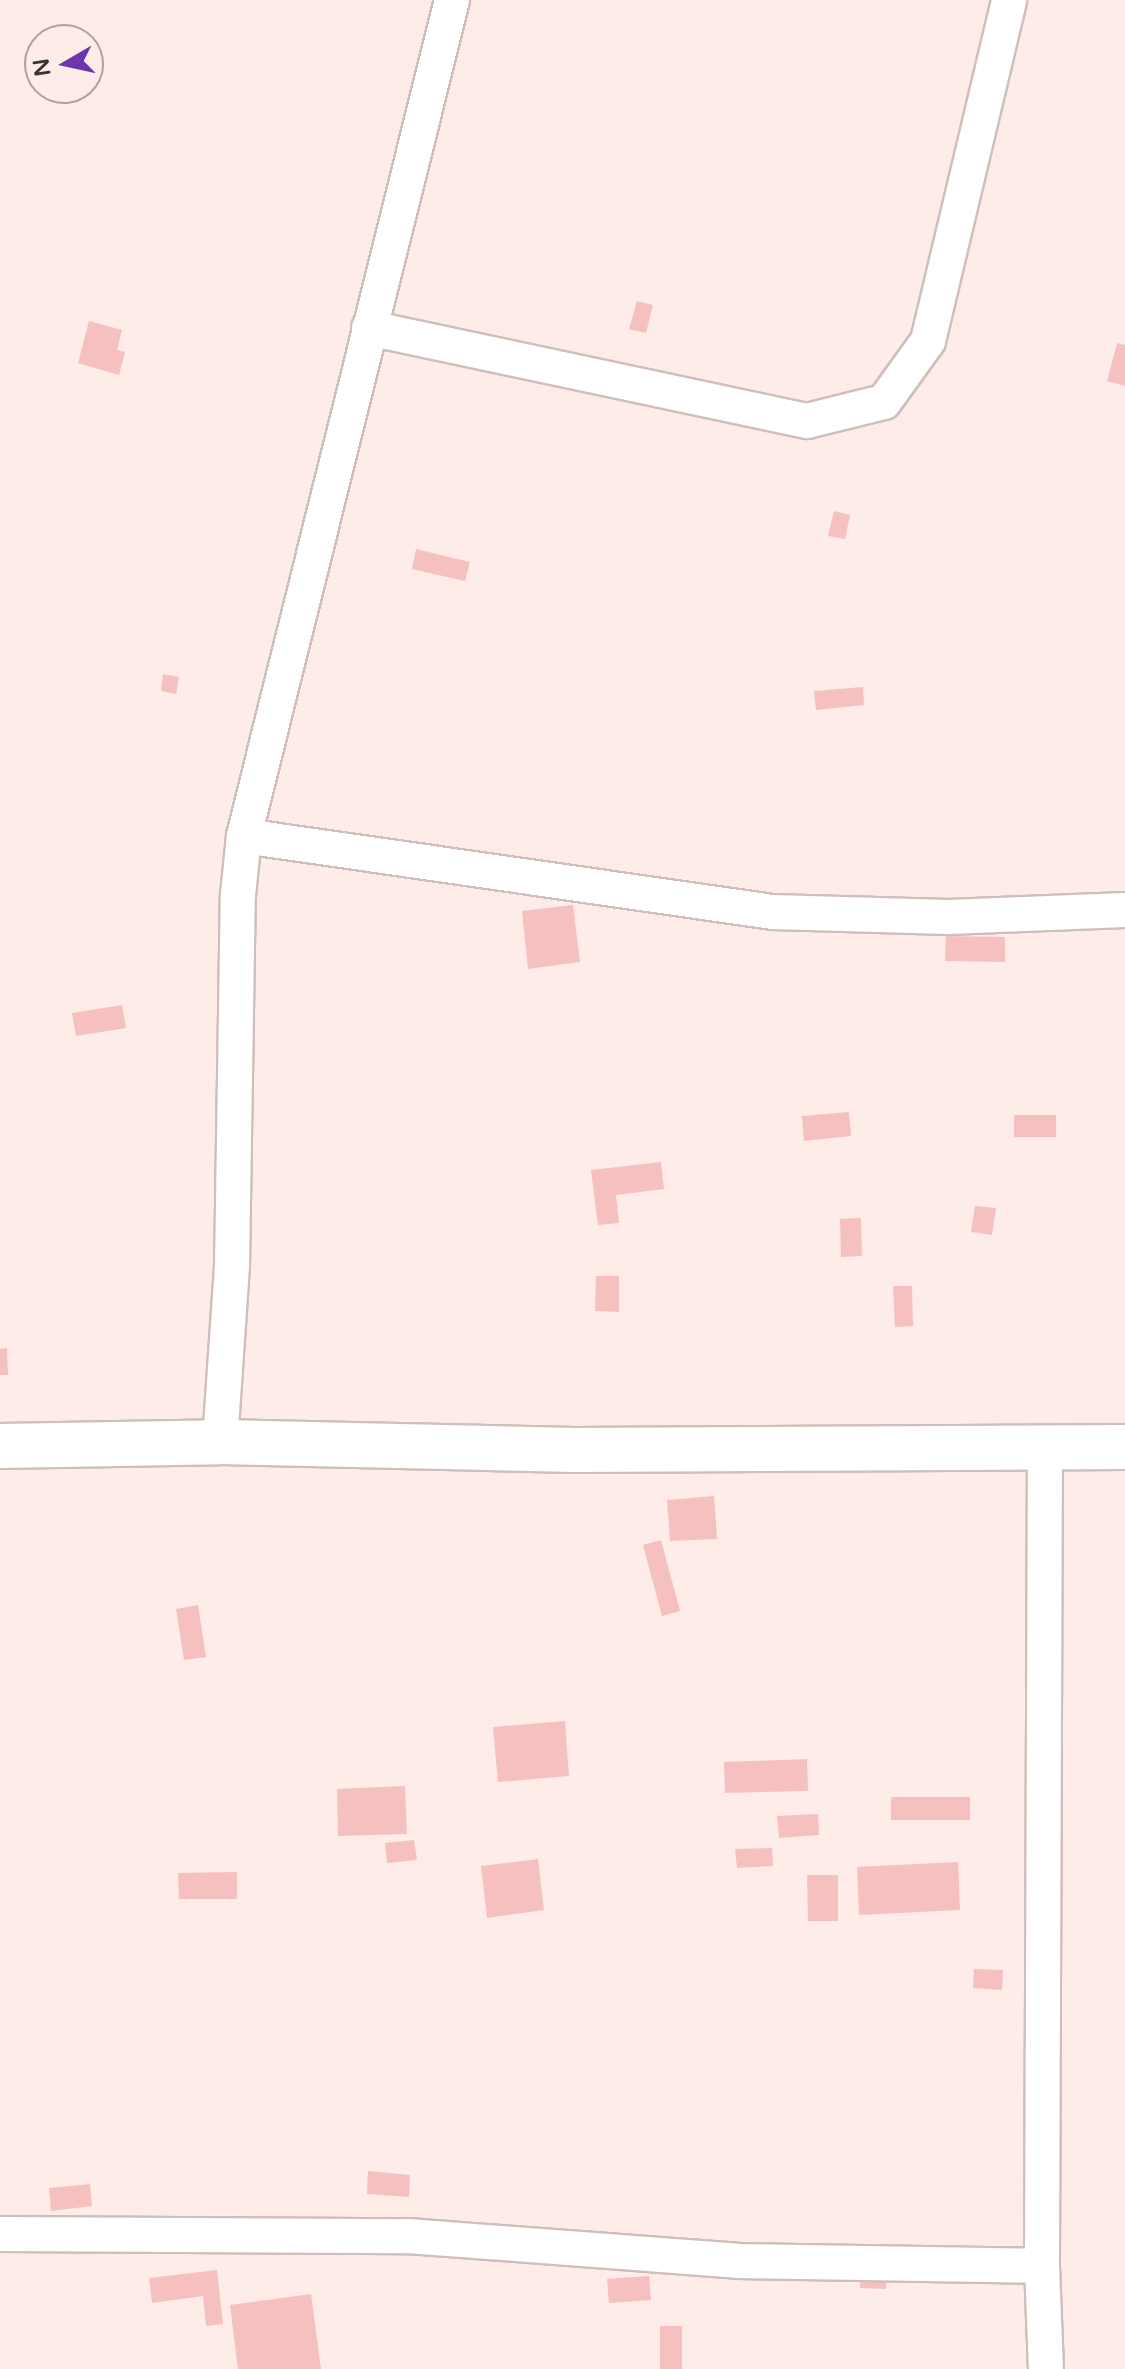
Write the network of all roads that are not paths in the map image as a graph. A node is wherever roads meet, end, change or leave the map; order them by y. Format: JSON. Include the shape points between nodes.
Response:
{"nodes":[{"id":1,"x":452,"y":0,"type":"edge"},
{"id":2,"x":1009,"y":0,"type":"edge"},
{"id":3,"x":369,"y":328,"type":"junction"},
{"id":4,"x":244,"y":836,"type":"junction"},
{"id":5,"x":1125,"y":910,"type":"edge"},
{"id":6,"x":220,"y":1442,"type":"junction"},
{"id":7,"x":1045,"y":1444,"type":"junction"},
{"id":8,"x":0,"y":1446,"type":"edge"},
{"id":9,"x":1125,"y":1447,"type":"edge"},
{"id":10,"x":0,"y":2234,"type":"edge"},
{"id":11,"x":1042,"y":2266,"type":"junction"},
{"id":12,"x":1046,"y":2369,"type":"edge"}],
"edges":[{"from":1,"to":3,"type":"street"},
{"from":2,"to":3,"type":"street","via":[[928,341],[884,402],[807,421]]},
{"from":3,"to":4,"type":"street"},
{"from":4,"to":5,"type":"street","via":[[773,912],[948,917]]},
{"from":4,"to":6,"type":"street","via":[[238,895],[232,1266]]},
{"from":6,"to":7,"type":"street","via":[[574,1450]]},
{"from":6,"to":8,"type":"street"},
{"from":7,"to":9,"type":"street"},
{"from":7,"to":11,"type":"street"},
{"from":10,"to":11,"type":"street","via":[[408,2236],[737,2261]]},
{"from":11,"to":12,"type":"street"}]}
